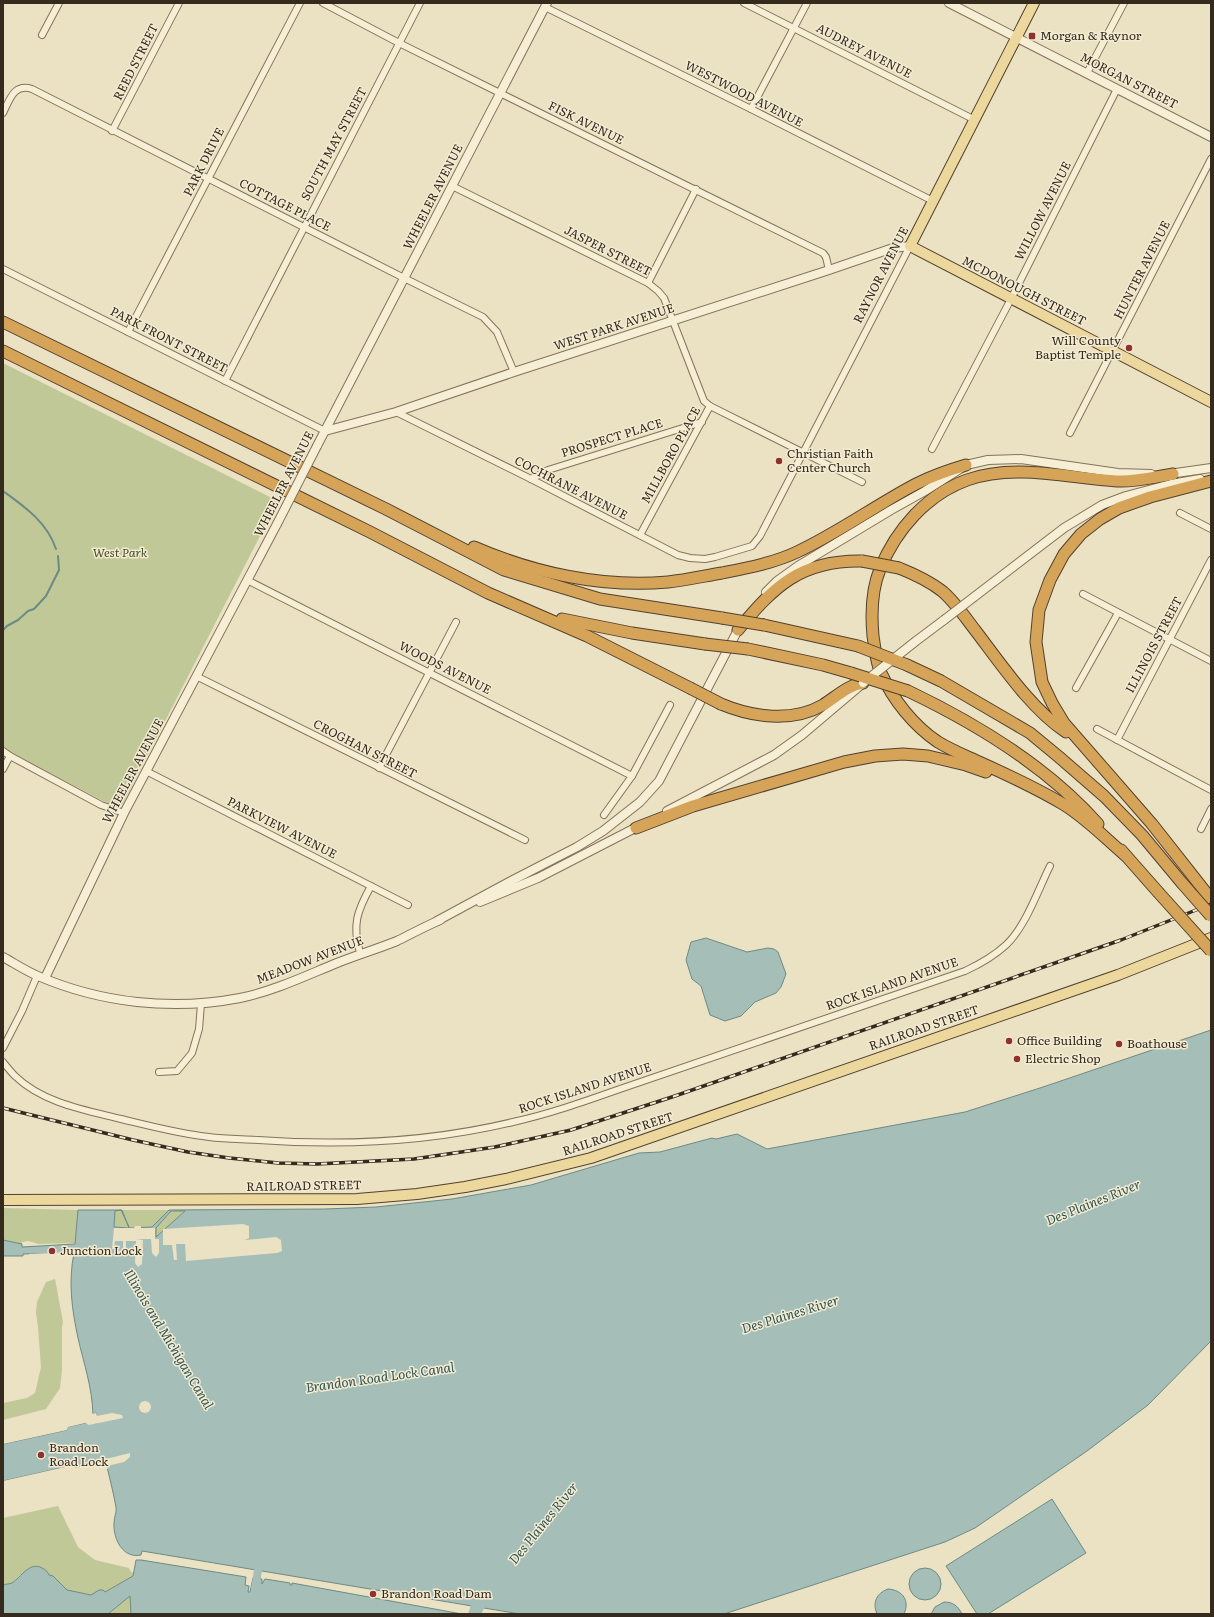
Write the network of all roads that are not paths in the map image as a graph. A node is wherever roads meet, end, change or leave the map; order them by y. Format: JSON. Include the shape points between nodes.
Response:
{"nodes":[{"id":1,"x":58,"y":3,"type":"edge"},
{"id":2,"x":179,"y":3,"type":"edge"},
{"id":3,"x":300,"y":3,"type":"edge"},
{"id":4,"x":323,"y":3,"type":"edge"},
{"id":5,"x":420,"y":3,"type":"edge"},
{"id":6,"x":744,"y":3,"type":"edge"},
{"id":7,"x":807,"y":3,"type":"edge"},
{"id":8,"x":949,"y":3,"type":"edge"},
{"id":9,"x":1034,"y":3,"type":"edge"},
{"id":10,"x":1124,"y":3,"type":"edge"},
{"id":11,"x":546,"y":5,"type":"edge"},
{"id":12,"x":794,"y":27,"type":"junction"},
{"id":13,"x":42,"y":35,"type":"dead end"},
{"id":14,"x":1017,"y":37,"type":"junction"},
{"id":15,"x":399,"y":43,"type":"junction"},
{"id":16,"x":1087,"y":73,"type":"junction"},
{"id":17,"x":1117,"y":89,"type":"junction"},
{"id":18,"x":501,"y":93,"type":"junction"},
{"id":19,"x":751,"y":108,"type":"junction"},
{"id":20,"x":3,"y":113,"type":"edge"},
{"id":21,"x":975,"y":120,"type":"junction"},
{"id":22,"x":112,"y":131,"type":"junction"},
{"id":23,"x":1211,"y":137,"type":"edge"},
{"id":24,"x":1211,"y":159,"type":"edge"},
{"id":25,"x":209,"y":178,"type":"junction"},
{"id":26,"x":452,"y":186,"type":"junction"},
{"id":27,"x":696,"y":189,"type":"junction"},
{"id":28,"x":933,"y":201,"type":"junction"},
{"id":29,"x":303,"y":227,"type":"junction"},
{"id":30,"x":910,"y":246,"type":"junction"},
{"id":31,"x":3,"y":269,"type":"edge"},
{"id":32,"x":829,"y":270,"type":"junction"},
{"id":33,"x":404,"y":278,"type":"junction"},
{"id":34,"x":648,"y":283,"type":"junction"},
{"id":35,"x":1011,"y":299,"type":"junction"},
{"id":36,"x":672,"y":320,"type":"junction"},
{"id":37,"x":3,"y":322,"type":"edge"},
{"id":38,"x":128,"y":332,"type":"junction"},
{"id":39,"x":3,"y":351,"type":"edge"},
{"id":40,"x":1112,"y":351,"type":"junction"},
{"id":41,"x":514,"y":372,"type":"junction"},
{"id":42,"x":225,"y":381,"type":"junction"},
{"id":43,"x":1211,"y":402,"type":"edge"},
{"id":44,"x":710,"y":406,"type":"junction"},
{"id":45,"x":396,"y":412,"type":"junction"},
{"id":46,"x":702,"y":422,"type":"junction"},
{"id":47,"x":325,"y":431,"type":"junction"},
{"id":48,"x":1070,"y":433,"type":"dead end"},
{"id":49,"x":932,"y":449,"type":"dead end"},
{"id":50,"x":804,"y":452,"type":"junction"},
{"id":51,"x":966,"y":465,"type":"junction"},
{"id":52,"x":1211,"y":468,"type":"edge"},
{"id":53,"x":1173,"y":474,"type":"junction"},
{"id":54,"x":531,"y":479,"type":"junction"},
{"id":55,"x":1211,"y":479,"type":"edge"},
{"id":56,"x":862,"y":482,"type":"dead end"},
{"id":57,"x":386,"y":509,"type":"junction"},
{"id":58,"x":1180,"y":514,"type":"dead end"},
{"id":59,"x":1211,"y":529,"type":"edge"},
{"id":60,"x":640,"y":535,"type":"junction"},
{"id":61,"x":741,"y":550,"type":"joint"},
{"id":62,"x":1211,"y":560,"type":"edge"},
{"id":63,"x":247,"y":580,"type":"junction"},
{"id":64,"x":1083,"y":594,"type":"dead end"},
{"id":65,"x":1118,"y":613,"type":"junction"},
{"id":66,"x":543,"y":616,"type":"junction"},
{"id":67,"x":456,"y":622,"type":"dead end"},
{"id":68,"x":738,"y":630,"type":"junction"},
{"id":69,"x":1170,"y":640,"type":"junction"},
{"id":70,"x":1211,"y":661,"type":"edge"},
{"id":71,"x":429,"y":672,"type":"junction"},
{"id":72,"x":196,"y":676,"type":"junction"},
{"id":73,"x":863,"y":683,"type":"junction"},
{"id":74,"x":1076,"y":688,"type":"dead end"},
{"id":75,"x":670,"y":705,"type":"dead end"},
{"id":76,"x":1097,"y":729,"type":"dead end"},
{"id":77,"x":1077,"y":739,"type":"junction"},
{"id":78,"x":1117,"y":740,"type":"junction"},
{"id":79,"x":3,"y":751,"type":"edge"},
{"id":80,"x":10,"y":756,"type":"junction"},
{"id":81,"x":379,"y":768,"type":"junction"},
{"id":82,"x":3,"y":769,"type":"edge"},
{"id":83,"x":146,"y":771,"type":"junction"},
{"id":84,"x":632,"y":776,"type":"junction"},
{"id":85,"x":1035,"y":789,"type":"junction"},
{"id":86,"x":1211,"y":790,"type":"edge"},
{"id":87,"x":1211,"y":809,"type":"edge"},
{"id":88,"x":124,"y":812,"type":"junction"},
{"id":89,"x":604,"y":815,"type":"dead end"},
{"id":90,"x":636,"y":828,"type":"junction"},
{"id":91,"x":1200,"y":830,"type":"dead end"},
{"id":92,"x":525,"y":840,"type":"dead end"},
{"id":93,"x":1125,"y":855,"type":"junction"},
{"id":94,"x":1050,"y":866,"type":"dead end"},
{"id":95,"x":371,"y":886,"type":"junction"},
{"id":96,"x":1211,"y":898,"type":"edge"},
{"id":97,"x":408,"y":905,"type":"dead end"},
{"id":98,"x":1211,"y":916,"type":"edge"},
{"id":99,"x":437,"y":921,"type":"junction"},
{"id":100,"x":1211,"y":938,"type":"edge"},
{"id":101,"x":1211,"y":951,"type":"edge"},
{"id":102,"x":360,"y":953,"type":"junction"},
{"id":103,"x":3,"y":957,"type":"edge"},
{"id":104,"x":41,"y":977,"type":"junction"},
{"id":105,"x":201,"y":1004,"type":"junction"},
{"id":106,"x":3,"y":1048,"type":"edge"},
{"id":107,"x":3,"y":1062,"type":"edge"},
{"id":108,"x":159,"y":1072,"type":"dead end"},
{"id":109,"x":3,"y":1200,"type":"edge"}],
"edges":[{"from":1,"to":13,"type":"street"},
{"from":2,"to":22,"type":"street","name":"REED STREET"},
{"from":3,"to":25,"type":"street","name":"PARK DRIVE"},
{"from":4,"to":15,"type":"street","name":"FISK AVENUE"},
{"from":5,"to":15,"type":"street","name":"SOUTH MAY STREET"},
{"from":6,"to":12,"type":"street","name":"AUDREY AVENUE"},
{"from":7,"to":12,"type":"street"},
{"from":8,"to":14,"type":"street","name":"MORGAN STREET"},
{"from":9,"to":14,"type":"main road","name":"RAYNOR AVENUE"},
{"from":10,"to":16,"type":"street"},
{"from":11,"to":18,"type":"street","name":"WHEELER AVENUE"},
{"from":11,"to":19,"type":"street","name":"WESTWOOD AVENUE"},
{"from":12,"to":19,"type":"street"},
{"from":12,"to":21,"type":"street","name":"AUDREY AVENUE"},
{"from":14,"to":16,"type":"street","name":"MORGAN STREET"},
{"from":14,"to":21,"type":"main road","name":"RAYNOR AVENUE"},
{"from":15,"to":18,"type":"street","name":"FISK AVENUE"},
{"from":15,"to":29,"type":"street","name":"SOUTH MAY STREET"},
{"from":16,"to":17,"type":"street","name":"MORGAN STREET"},
{"from":17,"to":23,"type":"street","name":"MORGAN STREET"},
{"from":17,"to":35,"type":"street","name":"WILLOW AVENUE"},
{"from":18,"to":26,"type":"street","name":"WHEELER AVENUE"},
{"from":18,"to":27,"type":"street","name":"FISK AVENUE"},
{"from":19,"to":28,"type":"street","name":"WESTWOOD AVENUE"},
{"from":20,"to":22,"type":"street","name":"COTTAGE PLACE","via":[[13,93],[26,87]]},
{"from":21,"to":28,"type":"main road","name":"RAYNOR AVENUE"},
{"from":22,"to":25,"type":"street","name":"COTTAGE PLACE"},
{"from":24,"to":40,"type":"street","name":"HUNTER AVENUE"},
{"from":25,"to":29,"type":"street","name":"COTTAGE PLACE"},
{"from":25,"to":38,"type":"street","name":"PARK DRIVE"},
{"from":26,"to":33,"type":"street","name":"WHEELER AVENUE"},
{"from":26,"to":34,"type":"street","name":"JASPER STREET"},
{"from":27,"to":32,"type":"street","name":"FISK AVENUE","via":[[823,253]]},
{"from":27,"to":34,"type":"street"},
{"from":28,"to":30,"type":"main road","name":"RAYNOR AVENUE"},
{"from":29,"to":33,"type":"street","name":"COTTAGE PLACE"},
{"from":29,"to":42,"type":"street","name":"SOUTH MAY STREET"},
{"from":30,"to":32,"type":"street","name":"WEST PARK AVENUE","via":[[893,248]]},
{"from":30,"to":35,"type":"main road","name":"MCDONOUGH STREET"},
{"from":30,"to":50,"type":"street","name":"RAYNOR AVENUE"},
{"from":31,"to":38,"type":"street","name":"PARK FRONT STREET"},
{"from":32,"to":36,"type":"street","name":"WEST PARK AVENUE"},
{"from":33,"to":41,"type":"street","name":"COTTAGE PLACE","via":[[484,317],[498,332]]},
{"from":33,"to":47,"type":"street","name":"WHEELER AVENUE"},
{"from":34,"to":36,"type":"street","name":"JASPER STREET","via":[[664,298]]},
{"from":35,"to":40,"type":"main road","name":"MCDONOUGH STREET"},
{"from":35,"to":49,"type":"street","name":"WILLOW AVENUE"},
{"from":36,"to":41,"type":"street","name":"WEST PARK AVENUE"},
{"from":36,"to":44,"type":"street","name":"JASPER STREET","via":[[704,401]]},
{"from":37,"to":57,"type":"highway"},
{"from":38,"to":42,"type":"street","name":"PARK FRONT STREET"},
{"from":39,"to":66,"type":"highway","via":[[370,532],[488,594]]},
{"from":40,"to":43,"type":"main road","name":"MCDONOUGH STREET"},
{"from":40,"to":48,"type":"street","name":"HUNTER AVENUE"},
{"from":41,"to":45,"type":"street","name":"WEST PARK AVENUE"},
{"from":42,"to":47,"type":"street","name":"PARK FRONT STREET"},
{"from":44,"to":46,"type":"street","name":"MILLBORO PLACE"},
{"from":44,"to":50,"type":"street"},
{"from":45,"to":47,"type":"street","name":"WEST PARK AVENUE"},
{"from":45,"to":54,"type":"street","name":"COCHRANE AVENUE"},
{"from":46,"to":54,"type":"street","name":"PROSPECT PLACE","via":[[548,470]]},
{"from":46,"to":60,"type":"street","name":"MILLBORO PLACE"},
{"from":47,"to":63,"type":"street","name":"WHEELER AVENUE","bridge":true},
{"from":50,"to":56,"type":"street"},
{"from":50,"to":61,"type":"street","name":"RAYNOR AVENUE","via":[[760,536],[752,546]]},
{"from":51,"to":53,"type":"street","via":[[988,460],[1021,459],[1118,473]]},
{"from":51,"to":57,"type":"highway","via":[[916,484],[797,552],[755,566],[669,582],[588,580],[539,569],[491,554]]},
{"from":51,"to":68,"type":"street","via":[[777,581],[751,609]]},
{"from":52,"to":53,"type":"street"},
{"from":53,"to":85,"type":"highway","via":[[1118,481],[1020,472],[991,474],[967,480],[945,491],[914,515],[896,538],[882,565],[872,605],[874,644],[880,672],[896,701],[917,726],[938,742]]},
{"from":54,"to":60,"type":"street","name":"COCHRANE AVENUE"},
{"from":55,"to":73,"type":"street","bridge":true,"via":[[1171,484],[1102,505],[1064,528]]},
{"from":55,"to":77,"type":"highway","via":[[1119,508],[1100,519],[1081,534],[1064,554],[1050,580],[1039,610],[1036,642],[1042,682],[1064,723]]},
{"from":57,"to":98,"type":"highway","bridge":true,"via":[[504,570],[600,599],[764,625],[858,646],[941,681],[1030,734],[1104,796],[1142,835]]},
{"from":58,"to":59,"type":"street"},
{"from":60,"to":61,"type":"street","name":"COCHRANE AVENUE","via":[[678,555],[690,558],[705,558]]},
{"from":62,"to":69,"type":"street","name":"ILLINOIS STREET"},
{"from":63,"to":71,"type":"street","name":"WOODS AVENUE"},
{"from":63,"to":72,"type":"street","name":"WHEELER AVENUE"},
{"from":64,"to":65,"type":"street"},
{"from":65,"to":69,"type":"street"},
{"from":65,"to":74,"type":"street"},
{"from":66,"to":73,"type":"highway","bridge":true,"via":[[588,636],[721,704],[743,712],[776,716],[796,714],[820,706],[854,684]]},
{"from":66,"to":93,"type":"highway","bridge":true,"via":[[632,633],[748,649],[823,665],[908,691],[940,706],[1018,754],[1086,810]]},
{"from":67,"to":71,"type":"street"},
{"from":68,"to":77,"type":"highway","bridge":true,"via":[[765,598],[792,577],[805,571],[852,561],[899,568],[918,576],[943,592],[1044,714]]},
{"from":68,"to":99,"type":"street","via":[[659,781],[640,802],[603,831],[577,847]]},
{"from":69,"to":70,"type":"street"},
{"from":69,"to":78,"type":"street","name":"ILLINOIS STREET"},
{"from":71,"to":81,"type":"street"},
{"from":71,"to":84,"type":"street","name":"WOODS AVENUE"},
{"from":72,"to":81,"type":"street","name":"CROGHAN STREET"},
{"from":72,"to":83,"type":"street","name":"WHEELER AVENUE"},
{"from":73,"to":90,"type":"street","via":[[802,735],[774,755]]},
{"from":75,"to":84,"type":"street"},
{"from":76,"to":78,"type":"street"},
{"from":77,"to":96,"type":"highway","via":[[1152,824]]},
{"from":78,"to":86,"type":"street"},
{"from":79,"to":80,"type":"street"},
{"from":80,"to":82,"type":"street"},
{"from":80,"to":88,"type":"street","via":[[101,805]]},
{"from":81,"to":92,"type":"street","name":"CROGHAN STREET"},
{"from":83,"to":88,"type":"street","name":"WHEELER AVENUE"},
{"from":83,"to":95,"type":"street","name":"PARKVIEW AVENUE"},
{"from":84,"to":89,"type":"street"},
{"from":85,"to":90,"type":"highway","via":[[966,765],[928,756],[875,756],[844,762],[693,806]]},
{"from":85,"to":93,"type":"highway","via":[[1066,806]]},
{"from":87,"to":91,"type":"street"},
{"from":88,"to":104,"type":"street","name":"WHEELER AVENUE"},
{"from":90,"to":99,"type":"street","via":[[538,878]]},
{"from":93,"to":101,"type":"highway","bridge":true},
{"from":94,"to":107,"type":"street","name":"ROCK ISLAND AVENUE","via":[[1022,923],[1007,944],[985,962],[565,1108],[512,1123],[438,1136],[359,1142],[292,1143],[210,1137],[162,1129],[48,1098],[15,1076]]},
{"from":95,"to":97,"type":"street","name":"PARKVIEW AVENUE"},
{"from":95,"to":102,"type":"street","via":[[359,908],[356,927]]},
{"from":99,"to":102,"type":"street","name":"MEADOW AVENUE","via":[[396,941]]},
{"from":100,"to":109,"type":"main road","name":"RAILROAD STREET","via":[[1118,975],[591,1158],[506,1179],[417,1194],[357,1199]]},
{"from":102,"to":105,"type":"street","name":"MEADOW AVENUE","via":[[283,986],[241,998]]},
{"from":103,"to":104,"type":"street","name":"MEADOW AVENUE"},
{"from":104,"to":105,"type":"street","name":"MEADOW AVENUE","via":[[116,1000],[155,1004]]},
{"from":104,"to":106,"type":"street","name":"WHEELER AVENUE"},
{"from":105,"to":108,"type":"street","via":[[199,1029],[192,1053],[177,1071]]}]}
